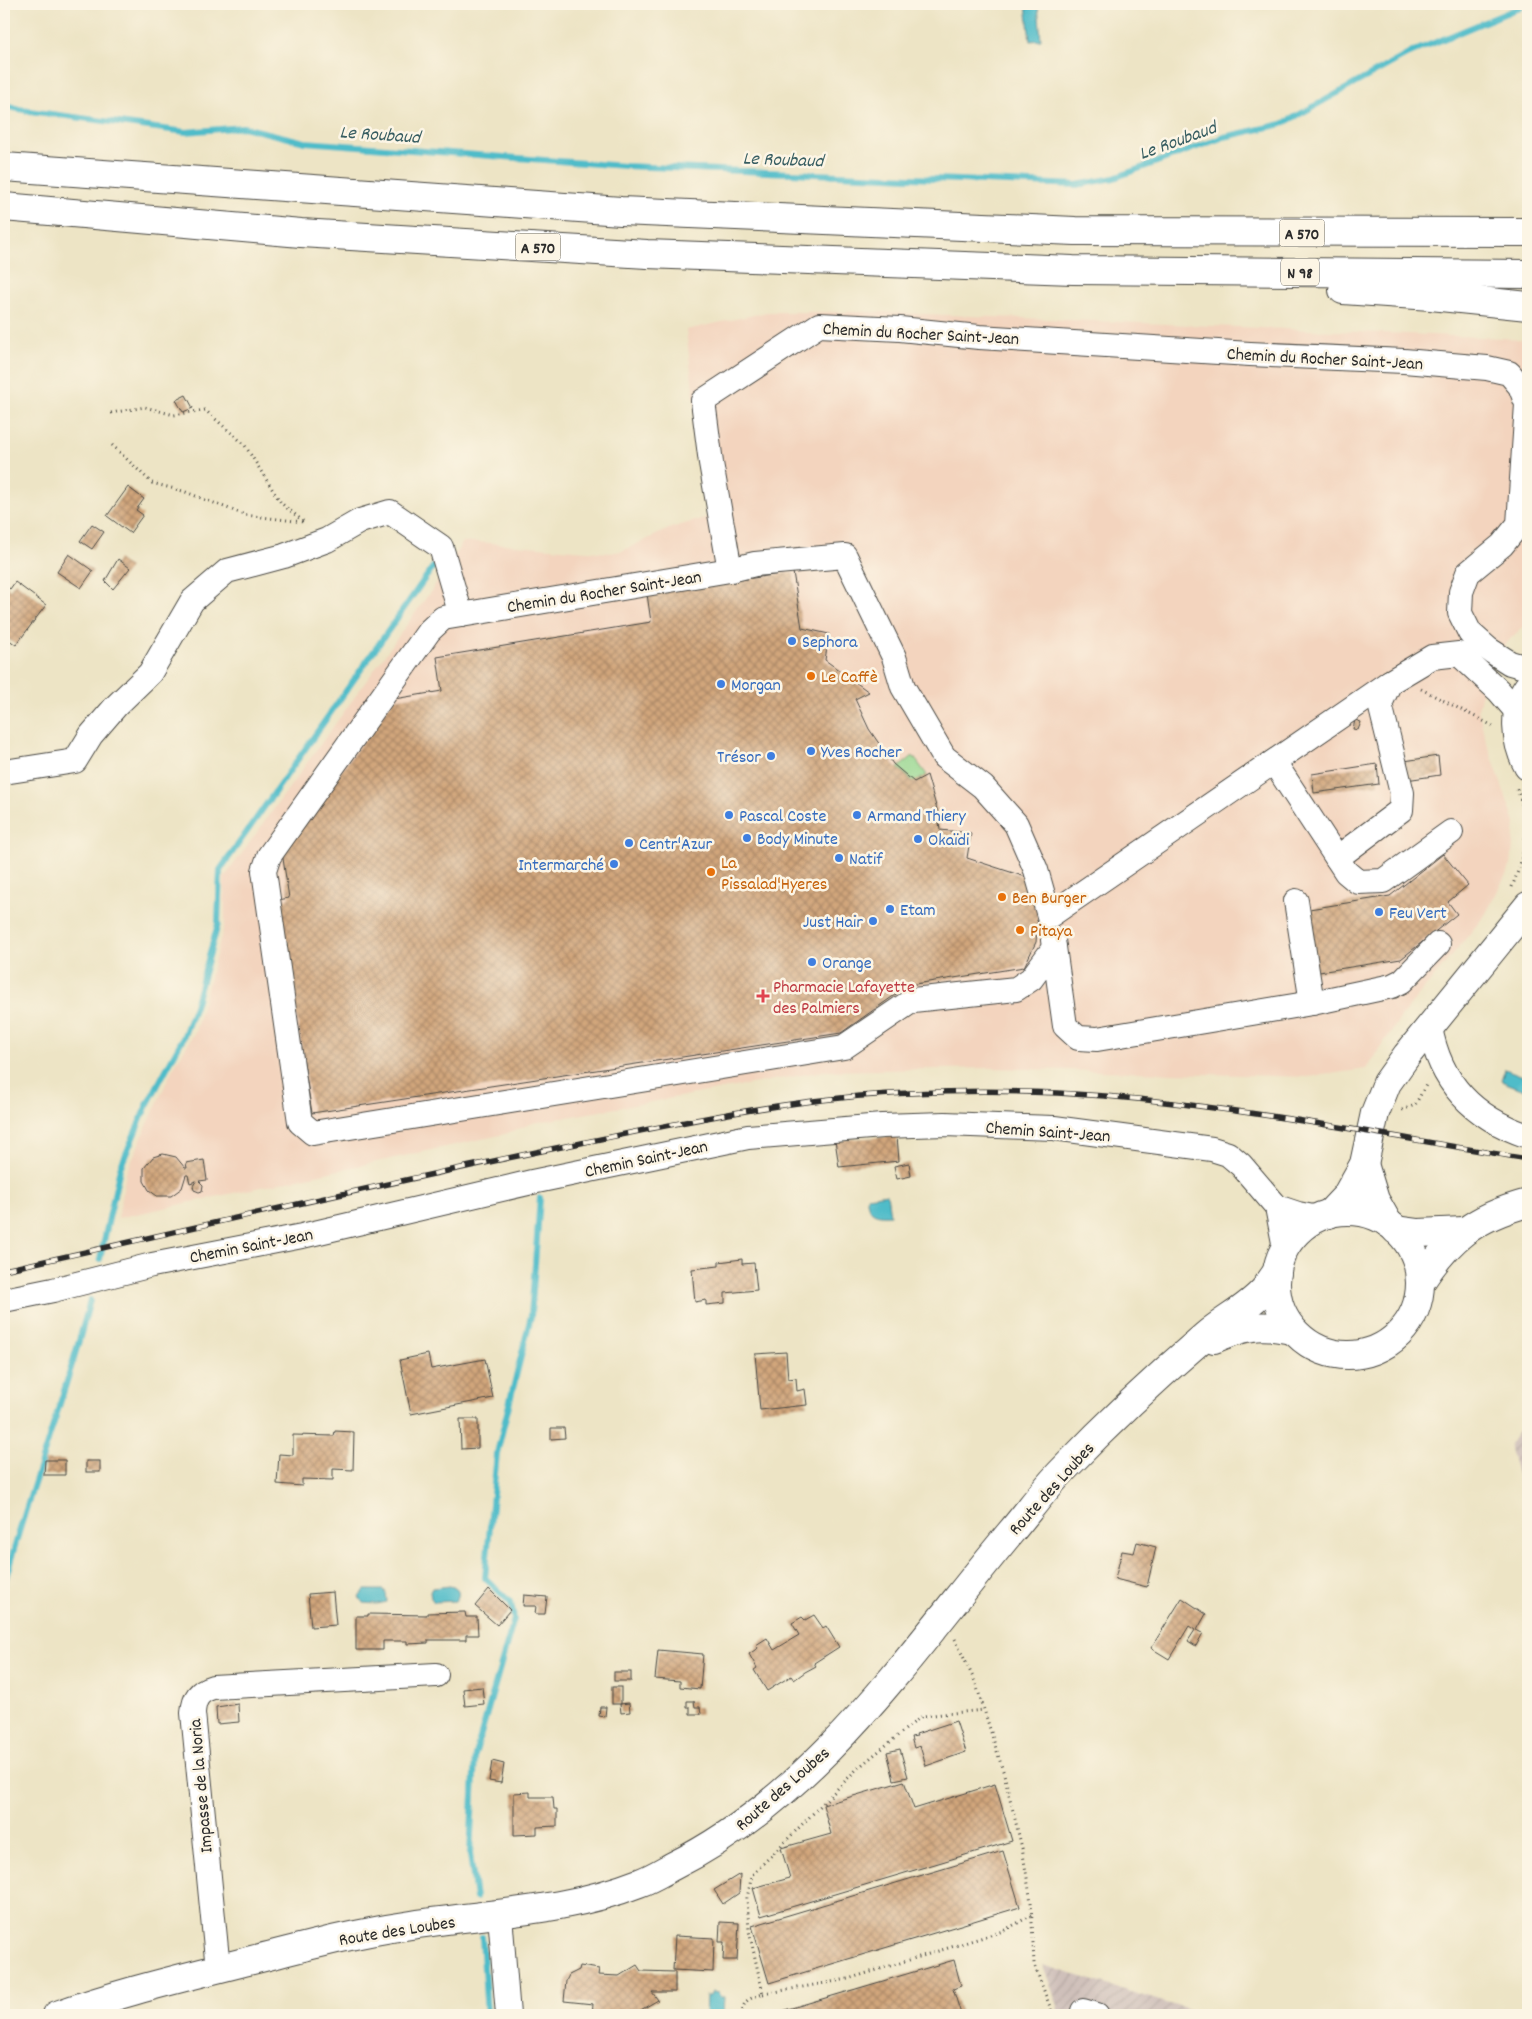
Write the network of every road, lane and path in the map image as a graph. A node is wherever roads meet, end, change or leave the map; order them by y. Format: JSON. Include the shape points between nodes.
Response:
{"nodes":[{"id":1,"x":4,"y":167,"type":"edge"},
{"id":2,"x":4,"y":207,"type":"edge"},
{"id":3,"x":1528,"y":222,"type":"edge"},
{"id":4,"x":1528,"y":232,"type":"edge"},
{"id":5,"x":1393,"y":233,"type":"junction"},
{"id":6,"x":1073,"y":270,"type":"junction"},
{"id":7,"x":1528,"y":274,"type":"edge"},
{"id":8,"x":1528,"y":306,"type":"edge"},
{"id":9,"x":111,"y":413,"type":"dead end"},
{"id":10,"x":112,"y":445,"type":"dead end"},
{"id":11,"x":304,"y":522,"type":"junction"},
{"id":12,"x":327,"y":540,"type":"junction"},
{"id":13,"x":730,"y":570,"type":"junction"},
{"id":14,"x":460,"y":615,"type":"junction"},
{"id":15,"x":1528,"y":668,"type":"edge"},
{"id":16,"x":1399,"y":677,"type":"junction"},
{"id":17,"x":1528,"y":687,"type":"edge"},
{"id":18,"x":1507,"y":721,"type":"junction"},
{"id":19,"x":1274,"y":762,"type":"junction"},
{"id":20,"x":4,"y":772,"type":"edge"},
{"id":21,"x":1520,"y":773,"type":"edge"},
{"id":22,"x":1527,"y":827,"type":"edge"},
{"id":23,"x":1451,"y":832,"type":"dead end"},
{"id":24,"x":1337,"y":858,"type":"junction"},
{"id":25,"x":1520,"y":898,"type":"edge"},
{"id":26,"x":1296,"y":901,"type":"dead end"},
{"id":27,"x":1049,"y":916,"type":"junction"},
{"id":28,"x":1438,"y":944,"type":"dead end"},
{"id":29,"x":1054,"y":948,"type":"junction"},
{"id":30,"x":1312,"y":1003,"type":"junction"},
{"id":31,"x":1430,"y":1027,"type":"junction"},
{"id":32,"x":1439,"y":1064,"type":"junction"},
{"id":33,"x":1396,"y":1114,"type":"dead end"},
{"id":34,"x":1528,"y":1136,"type":"edge"},
{"id":35,"x":1364,"y":1164,"type":"junction"},
{"id":36,"x":1528,"y":1203,"type":"edge"},
{"id":37,"x":1276,"y":1207,"type":"junction"},
{"id":38,"x":1323,"y":1216,"type":"junction"},
{"id":39,"x":1392,"y":1226,"type":"junction"},
{"id":40,"x":1464,"y":1231,"type":"junction"},
{"id":41,"x":1281,"y":1260,"type":"junction"},
{"id":42,"x":1420,"y":1283,"type":"junction"},
{"id":43,"x":4,"y":1300,"type":"edge"},
{"id":44,"x":1292,"y":1330,"type":"junction"},
{"id":45,"x":1182,"y":1357,"type":"junction"},
{"id":46,"x":944,"y":1614,"type":"junction"},
{"id":47,"x":436,"y":1675,"type":"dead end"},
{"id":48,"x":984,"y":1710,"type":"junction"},
{"id":49,"x":500,"y":1915,"type":"junction"},
{"id":50,"x":1032,"y":1915,"type":"junction"},
{"id":51,"x":218,"y":1969,"type":"junction"},
{"id":52,"x":763,"y":1994,"type":"junction"},
{"id":53,"x":57,"y":2015,"type":"edge"},
{"id":54,"x":508,"y":2015,"type":"edge"},
{"id":55,"x":742,"y":2015,"type":"edge"},
{"id":56,"x":1053,"y":2015,"type":"edge"}],
"edges":[{"from":1,"to":5,"type":"main road","number":"A 570","via":[[631,212],[1076,231]]},
{"from":2,"to":6,"type":"main road","number":"A 570","via":[[311,234],[657,254]]},
{"from":3,"to":5,"type":"main road"},
{"from":4,"to":5,"type":"main road","number":"A 570"},
{"from":6,"to":7,"type":"main road","number":"N 98"},
{"from":6,"to":8,"type":"main road"},
{"from":9,"to":11,"type":"path","via":[[145,407],[174,415],[205,410],[244,444],[282,502]]},
{"from":10,"to":11,"type":"path","via":[[152,483],[183,491],[245,515]]},
{"from":11,"to":12,"type":"path","via":[[317,524]]},
{"from":12,"to":14,"type":"street","via":[[360,521],[390,512],[441,547]]},
{"from":12,"to":20,"type":"street","via":[[284,556],[227,571],[192,601],[150,673],[91,735],[75,761]]},
{"from":13,"to":14,"type":"street","name":"Chemin du Rocher Saint-Jean"},
{"from":13,"to":15,"type":"street","name":"Chemin du Rocher Saint-Jean","via":[[703,402],[818,325],[1487,368],[1509,373],[1520,386],[1527,404],[1519,524],[1502,544],[1468,573],[1461,592],[1460,612],[1470,633],[1488,649],[1510,663]]},
{"from":13,"to":27,"type":"street","via":[[755,564],[845,556],[894,657],[903,687],[944,758],[983,787],[1016,824],[1036,870]]},
{"from":14,"to":29,"type":"street","name":"Chemin du Rocher Saint-Jean","via":[[444,618],[429,631],[268,856],[264,871],[300,1122],[313,1133],[844,1047],[913,1000],[1016,989],[1031,979]]},
{"from":16,"to":18,"type":"path"},
{"from":16,"to":18,"type":"street","via":[[1432,657],[1459,654],[1499,691]]},
{"from":16,"to":19,"type":"street"},
{"from":16,"to":24,"type":"street","via":[[1380,704],[1402,793],[1401,810]]},
{"from":17,"to":18,"type":"main road"},
{"from":18,"to":21,"type":"main road","via":[[1517,735],[1522,756]]},
{"from":19,"to":24,"type":"street"},
{"from":19,"to":27,"type":"street"},
{"from":21,"to":22,"type":"path"},
{"from":22,"to":25,"type":"path","via":[[1520,867]]},
{"from":23,"to":24,"type":"street","via":[[1383,881],[1358,882]]},
{"from":25,"to":31,"type":"main road"},
{"from":26,"to":30,"type":"street"},
{"from":27,"to":29,"type":"street"},
{"from":28,"to":30,"type":"street","via":[[1402,981],[1392,986]]},
{"from":29,"to":30,"type":"street","via":[[1065,1026],[1078,1038],[1096,1039]]},
{"from":31,"to":32,"type":"street"},
{"from":31,"to":35,"type":"main road","via":[[1387,1083],[1375,1113]]},
{"from":32,"to":33,"type":"path","via":[[1415,1106]]},
{"from":32,"to":34,"type":"street","via":[[1460,1094],[1482,1114]]},
{"from":35,"to":38,"type":"main road","via":[[1346,1196]]},
{"from":35,"to":39,"type":"main road","via":[[1375,1200]]},
{"from":36,"to":40,"type":"main road","via":[[1494,1215]]},
{"from":37,"to":38,"type":"street","via":[[1298,1214]]},
{"from":37,"to":41,"type":"street","name":"Chemin Saint-Jean"},
{"from":37,"to":43,"type":"street","name":"Chemin Saint-Jean","via":[[1241,1165],[1228,1154],[1212,1149],[1054,1128],[945,1124],[882,1126],[748,1137],[532,1182],[302,1236],[152,1265]]},
{"from":38,"to":39,"type":"main road","via":[[1359,1213],[1374,1216]]},
{"from":38,"to":41,"type":"main road","via":[[1299,1231]]},
{"from":39,"to":40,"type":"main road","via":[[1418,1234]]},
{"from":39,"to":42,"type":"main road","via":[[1414,1254]]},
{"from":40,"to":42,"type":"main road","via":[[1445,1249]]},
{"from":41,"to":44,"type":"main road","via":[[1277,1298]]},
{"from":41,"to":45,"type":"main road","name":"Route des Loubes","via":[[1263,1291]]},
{"from":42,"to":44,"type":"main road","via":[[1417,1303],[1397,1336],[1363,1354],[1325,1352]]},
{"from":44,"to":45,"type":"main road","name":"Route des Loubes","via":[[1270,1325],[1236,1330]]},
{"from":45,"to":46,"type":"main road","name":"Route des Loubes","via":[[1060,1472]]},
{"from":46,"to":48,"type":"path","via":[[976,1684]]},
{"from":46,"to":49,"type":"main road","name":"Route des Loubes","via":[[870,1706],[813,1764],[733,1832],[693,1857],[640,1883],[581,1901]]},
{"from":47,"to":51,"type":"street","name":"Impasse de la Noria","via":[[213,1687],[197,1696],[193,1713]]},
{"from":48,"to":50,"type":"path","via":[[1022,1848]]},
{"from":48,"to":52,"type":"path","via":[[922,1716],[858,1768],[752,1875],[747,1898],[749,1931]]},
{"from":49,"to":51,"type":"main road","name":"Route des Loubes","via":[[406,1925]]},
{"from":49,"to":54,"type":"street"},
{"from":50,"to":52,"type":"path","via":[[1003,1931],[848,1980]]},
{"from":50,"to":56,"type":"path","via":[[1034,1964]]},
{"from":51,"to":53,"type":"main road","name":"Route des Loubes"},
{"from":52,"to":55,"type":"path","via":[[747,2000]]}]}
